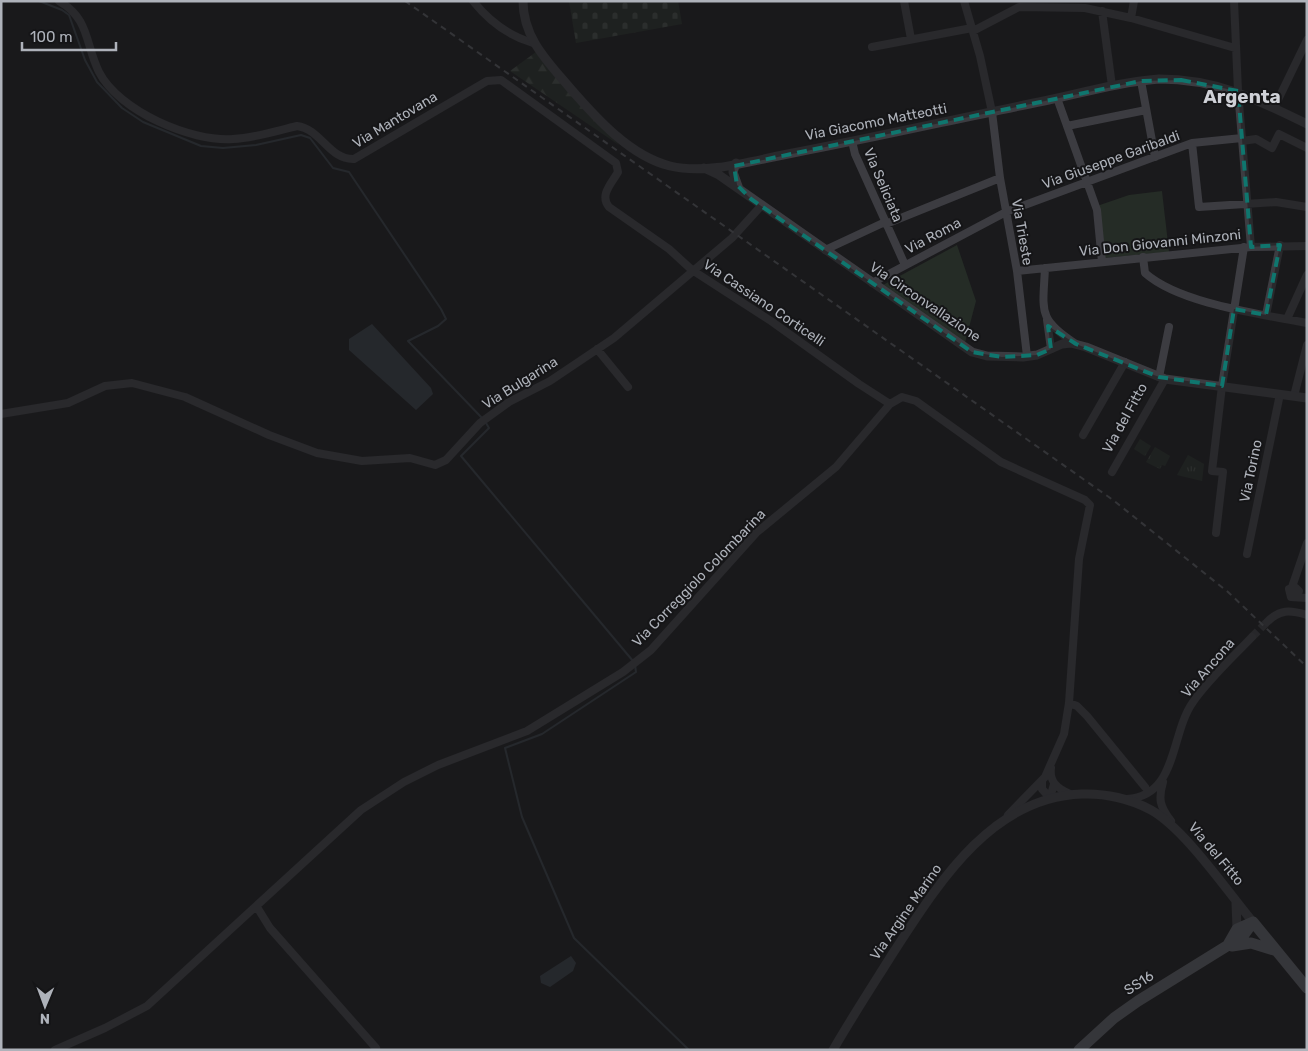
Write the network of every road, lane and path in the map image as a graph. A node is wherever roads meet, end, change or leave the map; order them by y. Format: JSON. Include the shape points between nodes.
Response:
{"nodes":[{"id":1,"x":59,"y":1,"type":"edge"},
{"id":2,"x":473,"y":1,"type":"edge"},
{"id":3,"x":523,"y":1,"type":"edge"},
{"id":4,"x":904,"y":1,"type":"edge"},
{"id":5,"x":964,"y":1,"type":"edge"},
{"id":6,"x":1134,"y":1,"type":"edge"},
{"id":7,"x":1234,"y":1,"type":"edge"},
{"id":8,"x":1019,"y":4,"type":"edge"},
{"id":9,"x":1085,"y":5,"type":"edge"},
{"id":10,"x":1102,"y":11,"type":"junction"},
{"id":11,"x":1131,"y":18,"type":"junction"},
{"id":12,"x":973,"y":30,"type":"junction"},
{"id":13,"x":911,"y":39,"type":"junction"},
{"id":14,"x":1307,"y":40,"type":"edge"},
{"id":15,"x":533,"y":43,"type":"junction"},
{"id":16,"x":872,"y":47,"type":"dead end"},
{"id":17,"x":1235,"y":48,"type":"junction"},
{"id":18,"x":486,"y":81,"type":"joint"},
{"id":19,"x":1141,"y":81,"type":"junction"},
{"id":20,"x":1112,"y":86,"type":"junction"},
{"id":21,"x":1238,"y":91,"type":"junction"},
{"id":22,"x":1057,"y":98,"type":"junction"},
{"id":23,"x":1274,"y":108,"type":"junction"},
{"id":24,"x":1146,"y":110,"type":"junction"},
{"id":25,"x":992,"y":112,"type":"junction"},
{"id":26,"x":1307,"y":124,"type":"edge"},
{"id":27,"x":1067,"y":126,"type":"junction"},
{"id":28,"x":1242,"y":139,"type":"junction"},
{"id":29,"x":852,"y":141,"type":"junction"},
{"id":30,"x":1194,"y":143,"type":"junction"},
{"id":31,"x":1307,"y":148,"type":"edge"},
{"id":32,"x":1155,"y":157,"type":"junction"},
{"id":33,"x":736,"y":163,"type":"junction"},
{"id":34,"x":704,"y":168,"type":"junction"},
{"id":35,"x":1000,"y":178,"type":"junction"},
{"id":36,"x":1086,"y":181,"type":"junction"},
{"id":37,"x":751,"y":199,"type":"junction"},
{"id":38,"x":1248,"y":202,"type":"junction"},
{"id":39,"x":761,"y":206,"type":"junction"},
{"id":40,"x":1307,"y":207,"type":"edge"},
{"id":41,"x":1006,"y":212,"type":"junction"},
{"id":42,"x":885,"y":223,"type":"junction"},
{"id":43,"x":1280,"y":245,"type":"junction"},
{"id":44,"x":1307,"y":246,"type":"edge"},
{"id":45,"x":1248,"y":247,"type":"junction"},
{"id":46,"x":826,"y":250,"type":"junction"},
{"id":47,"x":1140,"y":257,"type":"junction"},
{"id":48,"x":1102,"y":262,"type":"junction"},
{"id":49,"x":905,"y":265,"type":"junction"},
{"id":50,"x":1045,"y":268,"type":"junction"},
{"id":51,"x":692,"y":270,"type":"junction"},
{"id":52,"x":1017,"y":271,"type":"junction"},
{"id":53,"x":1306,"y":278,"type":"edge"},
{"id":54,"x":872,"y":283,"type":"junction"},
{"id":55,"x":1234,"y":309,"type":"junction"},
{"id":56,"x":1266,"y":315,"type":"junction"},
{"id":57,"x":1046,"y":318,"type":"junction"},
{"id":58,"x":1287,"y":319,"type":"junction"},
{"id":59,"x":1307,"y":323,"type":"edge"},
{"id":60,"x":1169,"y":327,"type":"dead end"},
{"id":61,"x":1076,"y":344,"type":"junction"},
{"id":62,"x":1307,"y":345,"type":"edge"},
{"id":63,"x":598,"y":348,"type":"junction"},
{"id":64,"x":1051,"y":349,"type":"junction"},
{"id":65,"x":1027,"y":356,"type":"junction"},
{"id":66,"x":1125,"y":362,"type":"junction"},
{"id":67,"x":1162,"y":378,"type":"junction"},
{"id":68,"x":1222,"y":386,"type":"junction"},
{"id":69,"x":628,"y":388,"type":"dead end"},
{"id":70,"x":1280,"y":394,"type":"junction"},
{"id":71,"x":1294,"y":396,"type":"junction"},
{"id":72,"x":1307,"y":398,"type":"edge"},
{"id":73,"x":890,"y":404,"type":"junction"},
{"id":74,"x":1,"y":414,"type":"edge"},
{"id":75,"x":1083,"y":435,"type":"dead end"},
{"id":76,"x":1112,"y":472,"type":"dead end"},
{"id":77,"x":1216,"y":533,"type":"dead end"},
{"id":78,"x":1307,"y":544,"type":"edge"},
{"id":79,"x":1248,"y":554,"type":"dead end"},
{"id":80,"x":1307,"y":597,"type":"edge"},
{"id":81,"x":1307,"y":615,"type":"edge"},
{"id":82,"x":1267,"y":622,"type":"tunnel mouth"},
{"id":83,"x":1252,"y":638,"type":"tunnel mouth"},
{"id":84,"x":1069,"y":703,"type":"junction"},
{"id":85,"x":1052,"y":764,"type":"junction"},
{"id":86,"x":1165,"y":773,"type":"junction"},
{"id":87,"x":1042,"y":781,"type":"junction"},
{"id":88,"x":1054,"y":784,"type":"junction"},
{"id":89,"x":1147,"y":790,"type":"junction"},
{"id":90,"x":1070,"y":794,"type":"junction"},
{"id":91,"x":1159,"y":796,"type":"junction"},
{"id":92,"x":1050,"y":798,"type":"junction"},
{"id":93,"x":1122,"y":799,"type":"junction"},
{"id":94,"x":1148,"y":808,"type":"junction"},
{"id":95,"x":1003,"y":820,"type":"junction"},
{"id":96,"x":1175,"y":828,"type":"junction"},
{"id":97,"x":1236,"y":902,"type":"junction"},
{"id":98,"x":258,"y":907,"type":"junction"},
{"id":99,"x":1253,"y":922,"type":"junction"},
{"id":100,"x":1237,"y":929,"type":"junction"},
{"id":101,"x":1221,"y":949,"type":"junction"},
{"id":102,"x":1276,"y":950,"type":"junction"},
{"id":103,"x":1307,"y":988,"type":"edge"},
{"id":104,"x":376,"y":1048,"type":"dead end"},
{"id":105,"x":55,"y":1050,"type":"edge"},
{"id":106,"x":833,"y":1050,"type":"edge"},
{"id":107,"x":1079,"y":1050,"type":"edge"}],
"edges":[{"from":1,"to":18,"type":"street","name":"Via Mantovana","via":[[77,15],[84,26],[100,74],[121,99],[160,121],[211,138],[233,139],[297,126],[307,128],[345,160],[354,159]]},
{"from":2,"to":15,"type":"street","via":[[502,29]]},
{"from":3,"to":15,"type":"street","name":"Via Giacomo Matteotti","via":[[525,22]]},
{"from":4,"to":13,"type":"street"},
{"from":5,"to":12,"type":"street","name":"Via Trieste"},
{"from":6,"to":11,"type":"street"},
{"from":7,"to":17,"type":"street"},
{"from":8,"to":9,"type":"street"},
{"from":8,"to":12,"type":"street"},
{"from":9,"to":10,"type":"street"},
{"from":10,"to":11,"type":"street"},
{"from":10,"to":20,"type":"street"},
{"from":11,"to":17,"type":"street"},
{"from":12,"to":13,"type":"street"},
{"from":12,"to":25,"type":"street","name":"Via Trieste"},
{"from":13,"to":16,"type":"street"},
{"from":14,"to":23,"type":"street"},
{"from":15,"to":34,"type":"street","name":"Via Giacomo Matteotti","via":[[589,108],[640,152],[670,166]]},
{"from":17,"to":21,"type":"street"},
{"from":18,"to":51,"type":"street","name":"Via Cassiano Corticelli","via":[[498,78],[504,81],[616,163],[618,172],[605,193],[605,203],[669,249]]},
{"from":19,"to":20,"type":"street","name":"Via Giacomo Matteotti"},
{"from":19,"to":21,"type":"street","name":"Via Giacomo Matteotti","via":[[1181,80]]},
{"from":19,"to":24,"type":"street"},
{"from":20,"to":22,"type":"street","name":"Via Giacomo Matteotti"},
{"from":21,"to":23,"type":"street","name":"Via Giacomo Matteotti"},
{"from":21,"to":28,"type":"street"},
{"from":22,"to":25,"type":"street","name":"Via Giacomo Matteotti"},
{"from":22,"to":27,"type":"street"},
{"from":23,"to":26,"type":"street","name":"Via Giacomo Matteotti"},
{"from":24,"to":27,"type":"street"},
{"from":24,"to":32,"type":"street"},
{"from":25,"to":29,"type":"street","name":"Via Giacomo Matteotti"},
{"from":25,"to":35,"type":"street","name":"Via Trieste"},
{"from":27,"to":36,"type":"street"},
{"from":28,"to":30,"type":"street","name":"Via Giuseppe Garibaldi"},
{"from":28,"to":31,"type":"street","name":"Via Giuseppe Garibaldi","via":[[1256,139],[1272,148],[1279,134]]},
{"from":28,"to":38,"type":"street"},
{"from":29,"to":33,"type":"street","name":"Via Giacomo Matteotti"},
{"from":29,"to":42,"type":"street","name":"Via Seliciata"},
{"from":30,"to":32,"type":"street","name":"Via Giuseppe Garibaldi"},
{"from":30,"to":38,"type":"street","via":[[1199,207]]},
{"from":32,"to":36,"type":"street","name":"Via Giuseppe Garibaldi"},
{"from":33,"to":34,"type":"street","name":"Via Giacomo Matteotti"},
{"from":33,"to":37,"type":"street","name":"Via Circonvallazione","via":[[735,180],[740,190]]},
{"from":34,"to":37,"type":"street","name":"Via Circonvallazione"},
{"from":35,"to":41,"type":"street","name":"Via Trieste"},
{"from":35,"to":42,"type":"street"},
{"from":36,"to":41,"type":"street","name":"Via Giuseppe Garibaldi"},
{"from":36,"to":48,"type":"street","via":[[1098,218]]},
{"from":37,"to":39,"type":"street","name":"Via Circonvallazione"},
{"from":38,"to":40,"type":"street"},
{"from":38,"to":45,"type":"street"},
{"from":39,"to":46,"type":"street","name":"Via Circonvallazione"},
{"from":39,"to":51,"type":"street","name":"Via Bulgarina","via":[[742,228]]},
{"from":41,"to":49,"type":"street","name":"Via Roma"},
{"from":41,"to":52,"type":"street","name":"Via Trieste"},
{"from":42,"to":46,"type":"street"},
{"from":42,"to":49,"type":"street","name":"Via Seliciata"},
{"from":43,"to":44,"type":"street","name":"Via Don Giovanni Minzoni"},
{"from":43,"to":45,"type":"street","name":"Via Don Giovanni Minzoni"},
{"from":43,"to":56,"type":"street"},
{"from":45,"to":47,"type":"street","name":"Via Don Giovanni Minzoni"},
{"from":45,"to":55,"type":"street"},
{"from":46,"to":54,"type":"street","name":"Via Circonvallazione"},
{"from":47,"to":48,"type":"street","name":"Via Don Giovanni Minzoni"},
{"from":47,"to":55,"type":"street","via":[[1145,273],[1172,291]]},
{"from":48,"to":50,"type":"street","name":"Via Don Giovanni Minzoni"},
{"from":49,"to":54,"type":"street","name":"Via Roma"},
{"from":50,"to":52,"type":"street","name":"Via Don Giovanni Minzoni"},
{"from":50,"to":57,"type":"street"},
{"from":51,"to":63,"type":"street","name":"Via Bulgarina","via":[[634,322]]},
{"from":51,"to":73,"type":"street","name":"Via Cassiano Corticelli","via":[[771,320]]},
{"from":52,"to":65,"type":"street","name":"Via Trieste"},
{"from":53,"to":58,"type":"street"},
{"from":54,"to":65,"type":"street","name":"Via Circonvallazione","via":[[972,352],[987,356]]},
{"from":55,"to":56,"type":"street"},
{"from":55,"to":68,"type":"street"},
{"from":56,"to":58,"type":"street"},
{"from":57,"to":61,"type":"street","via":[[1056,330]]},
{"from":57,"to":64,"type":"street"},
{"from":58,"to":59,"type":"street"},
{"from":60,"to":67,"type":"street","name":"Via del Fitto"},
{"from":61,"to":64,"type":"street","name":"Via Circonvallazione","via":[[1062,344]]},
{"from":61,"to":66,"type":"street"},
{"from":62,"to":71,"type":"street"},
{"from":63,"to":69,"type":"street"},
{"from":63,"to":74,"type":"street","name":"Via Bulgarina","via":[[550,381],[509,402],[484,420],[446,460],[435,465],[410,458],[362,461],[317,452],[269,435],[185,397],[132,384],[105,386],[68,403]]},
{"from":64,"to":65,"type":"street","name":"Via Circonvallazione"},
{"from":66,"to":67,"type":"street"},
{"from":66,"to":75,"type":"street"},
{"from":67,"to":68,"type":"street"},
{"from":67,"to":76,"type":"street","name":"Via del Fitto"},
{"from":68,"to":70,"type":"street"},
{"from":68,"to":77,"type":"street","via":[[1212,471],[1223,472]]},
{"from":70,"to":71,"type":"street"},
{"from":70,"to":79,"type":"street","name":"Via Torino"},
{"from":71,"to":72,"type":"street"},
{"from":73,"to":84,"type":"street","via":[[902,397],[910,398],[1000,462],[1088,501],[1091,508],[1079,559]]},
{"from":73,"to":98,"type":"street","name":"Via Correggiolo Colombarina","via":[[836,467],[756,533],[686,612],[634,663],[527,731],[438,765],[404,782],[361,810]]},
{"from":78,"to":80,"type":"street","via":[[1296,591]]},
{"from":81,"to":82,"type":"street","via":[[1285,611]]},
{"from":83,"to":86,"type":"street","name":"Via Ancona","via":[[1192,703]]},
{"from":84,"to":85,"type":"street","via":[[1064,734]]},
{"from":84,"to":89,"type":"street","via":[[1087,716]]},
{"from":85,"to":87,"type":"street"},
{"from":85,"to":88,"type":"street","via":[[1050,775]]},
{"from":86,"to":89,"type":"street","name":"Via Ancona","via":[[1161,783]]},
{"from":86,"to":91,"type":"street","name":"Via Ancona"},
{"from":87,"to":92,"type":"street","via":[[1042,789]]},
{"from":87,"to":95,"type":"street"},
{"from":88,"to":90,"type":"street"},
{"from":88,"to":92,"type":"street"},
{"from":89,"to":93,"type":"street","via":[[1138,798]]},
{"from":89,"to":94,"type":"street","name":"Via Ancona"},
{"from":90,"to":92,"type":"street","name":"Via del Fitto"},
{"from":90,"to":93,"type":"street","name":"Via del Fitto","via":[[1101,794]]},
{"from":91,"to":94,"type":"street","name":"Via Ancona","via":[[1156,803]]},
{"from":91,"to":96,"type":"street","via":[[1160,806]]},
{"from":92,"to":95,"type":"street","name":"Via Argine Marino","via":[[1026,806]]},
{"from":93,"to":94,"type":"street","name":"Via del Fitto"},
{"from":94,"to":96,"type":"street","name":"Via del Fitto"},
{"from":95,"to":106,"type":"street","name":"Via Argine Marino","via":[[944,878]]},
{"from":96,"to":97,"type":"street","name":"Via del Fitto"},
{"from":97,"to":99,"type":"street","name":"Via del Fitto"},
{"from":97,"to":100,"type":"street"},
{"from":98,"to":104,"type":"street","via":[[270,928]]},
{"from":98,"to":105,"type":"street","name":"Via Correggiolo Colombarina","via":[[147,1006]]},
{"from":99,"to":100,"type":"main road","name":"SS16"},
{"from":99,"to":101,"type":"main road","name":"SS16","via":[[1243,936]]},
{"from":99,"to":102,"type":"main road","name":"Via del Fitto"},
{"from":100,"to":101,"type":"main road","name":"SS16","via":[[1232,940]]},
{"from":101,"to":102,"type":"main road","name":"SS16","via":[[1248,943]]},
{"from":101,"to":107,"type":"main road","name":"SS16","via":[[1128,1008]]},
{"from":102,"to":103,"type":"main road","name":"Via del Fitto"}]}
